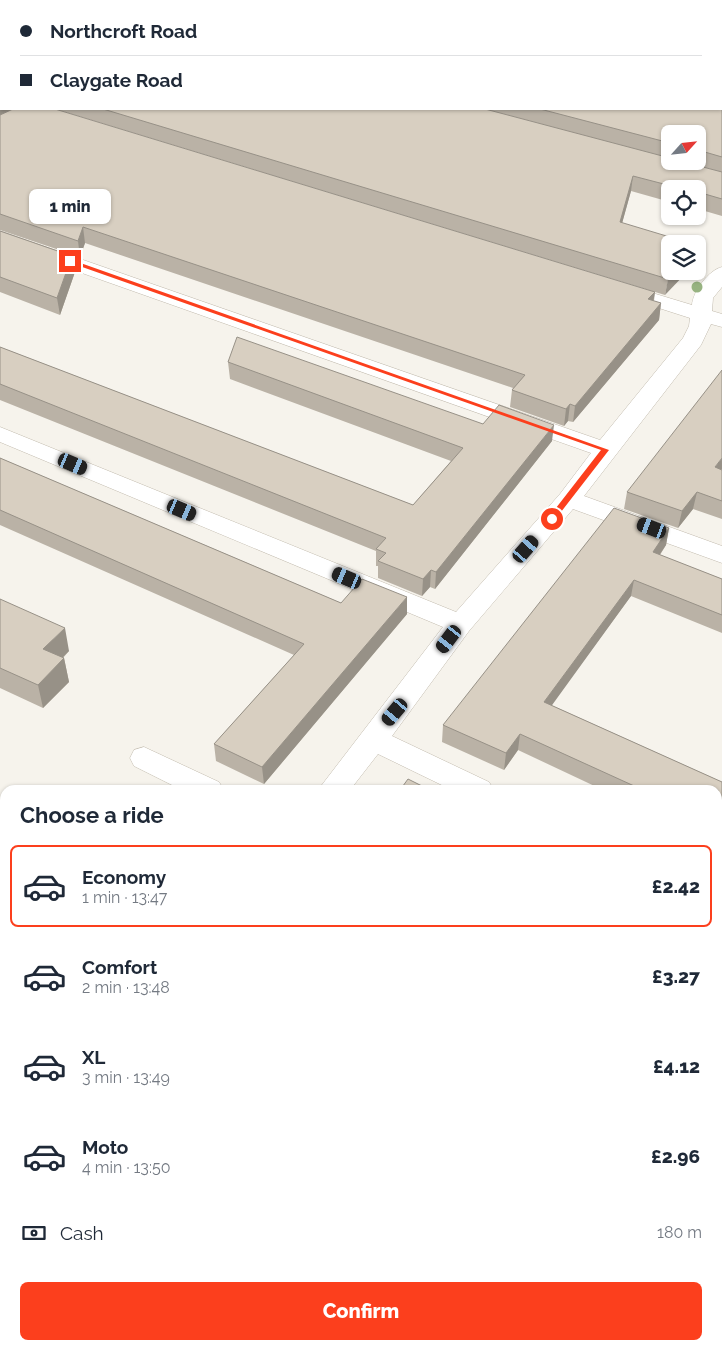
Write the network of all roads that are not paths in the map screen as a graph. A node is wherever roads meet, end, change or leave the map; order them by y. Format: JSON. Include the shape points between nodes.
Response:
{"nodes":[{"id":1,"x":0,"y":237,"type":"edge"},
{"id":2,"x":722,"y":273,"type":"edge"},
{"id":3,"x":600,"y":283,"type":"edge"},
{"id":4,"x":700,"y":314,"type":"junction"},
{"id":5,"x":722,"y":321,"type":"edge"},
{"id":6,"x":0,"y":434,"type":"edge"},
{"id":7,"x":605,"y":450,"type":"junction"},
{"id":8,"x":569,"y":499,"type":"junction"},
{"id":9,"x":722,"y":555,"type":"edge"},
{"id":10,"x":460,"y":624,"type":"junction"},
{"id":11,"x":372,"y":739,"type":"junction"},
{"id":12,"x":144,"y":758,"type":"dead end"},
{"id":13,"x":199,"y":785,"type":"edge"},
{"id":14,"x":337,"y":785,"type":"edge"},
{"id":15,"x":469,"y":785,"type":"edge"}],
"edges":[{"from":1,"to":7,"type":"street"},
{"from":2,"to":4,"type":"street","via":[[703,297]]},
{"from":3,"to":4,"type":"street"},
{"from":4,"to":5,"type":"street"},
{"from":4,"to":7,"type":"street","via":[[700,326],[693,340]]},
{"from":6,"to":10,"type":"street"},
{"from":7,"to":8,"type":"street"},
{"from":8,"to":9,"type":"street"},
{"from":8,"to":10,"type":"street"},
{"from":10,"to":11,"type":"street"},
{"from":11,"to":14,"type":"street"},
{"from":11,"to":15,"type":"street"},
{"from":12,"to":13,"type":"street"}]}
